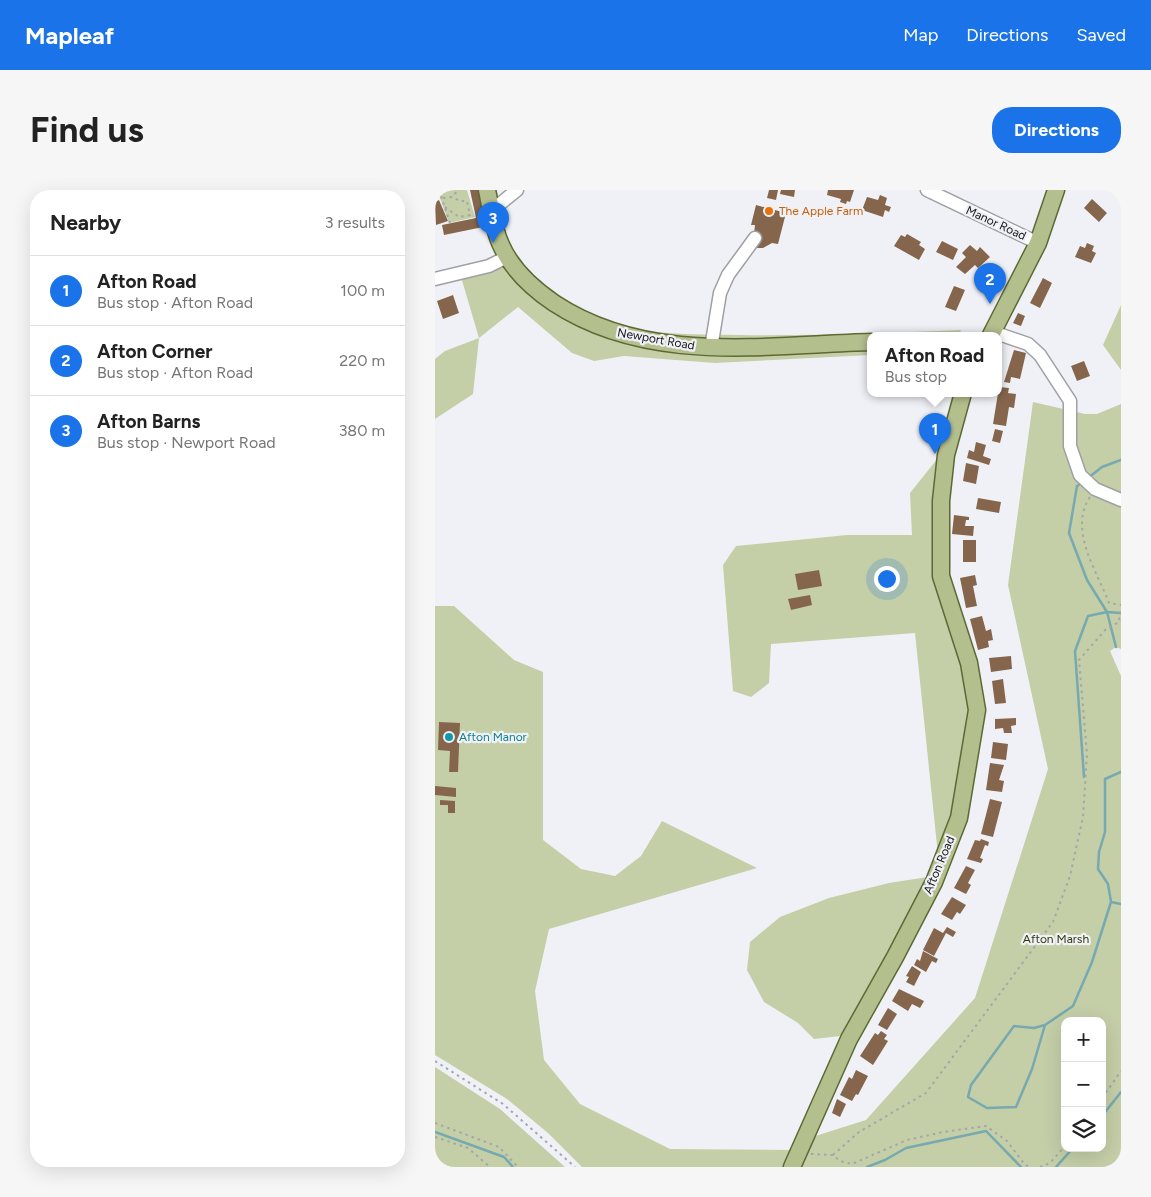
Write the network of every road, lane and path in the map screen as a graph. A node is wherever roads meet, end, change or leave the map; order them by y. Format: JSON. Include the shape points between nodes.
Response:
{"nodes":[{"id":1,"x":439,"y":190,"type":"edge"},
{"id":2,"x":458,"y":190,"type":"edge"},
{"id":3,"x":487,"y":190,"type":"edge"},
{"id":4,"x":517,"y":190,"type":"edge"},
{"id":5,"x":1057,"y":190,"type":"edge"},
{"id":6,"x":934,"y":192,"type":"edge"},
{"id":7,"x":451,"y":197,"type":"junction"},
{"id":8,"x":443,"y":198,"type":"junction"},
{"id":9,"x":445,"y":207,"type":"junction"},
{"id":10,"x":491,"y":208,"type":"junction"},
{"id":11,"x":450,"y":223,"type":"dead end"},
{"id":12,"x":755,"y":238,"type":"dead end"},
{"id":13,"x":1038,"y":243,"type":"junction"},
{"id":14,"x":507,"y":257,"type":"junction"},
{"id":15,"x":435,"y":279,"type":"edge"},
{"id":16,"x":993,"y":332,"type":"edge"},
{"id":17,"x":1002,"y":337,"type":"edge"},
{"id":18,"x":867,"y":342,"type":"edge"},
{"id":19,"x":711,"y":348,"type":"junction"},
{"id":20,"x":962,"y":397,"type":"edge"},
{"id":21,"x":1094,"y":488,"type":"junction"},
{"id":22,"x":1121,"y":500,"type":"edge"},
{"id":23,"x":1121,"y":607,"type":"edge"},
{"id":24,"x":1120,"y":620,"type":"edge"},
{"id":25,"x":435,"y":1060,"type":"edge"},
{"id":26,"x":1121,"y":1071,"type":"edge"},
{"id":27,"x":1106,"y":1092,"type":"edge"},
{"id":28,"x":435,"y":1123,"type":"edge"},
{"id":29,"x":435,"y":1137,"type":"edge"},
{"id":30,"x":799,"y":1150,"type":"junction"},
{"id":31,"x":1061,"y":1151,"type":"edge"},
{"id":32,"x":833,"y":1155,"type":"junction"},
{"id":33,"x":1121,"y":1160,"type":"edge"},
{"id":34,"x":491,"y":1167,"type":"edge"},
{"id":35,"x":518,"y":1167,"type":"edge"},
{"id":36,"x":575,"y":1167,"type":"edge"},
{"id":37,"x":792,"y":1167,"type":"edge"},
{"id":38,"x":1032,"y":1167,"type":"edge"},
{"id":39,"x":1040,"y":1167,"type":"edge"},
{"id":40,"x":1116,"y":1167,"type":"edge"}],
"edges":[{"from":1,"to":8,"type":"path"},
{"from":2,"to":7,"type":"path"},
{"from":3,"to":10,"type":"main road","name":"Newport Road"},
{"from":4,"to":10,"type":"street"},
{"from":5,"to":13,"type":"main road"},
{"from":6,"to":13,"type":"street","name":"Manor Road"},
{"from":7,"to":8,"type":"path"},
{"from":7,"to":9,"type":"path","via":[[460,202],[467,201],[470,215],[459,217]]},
{"from":8,"to":9,"type":"path"},
{"from":9,"to":11,"type":"path"},
{"from":10,"to":14,"type":"main road","name":"Newport Road","via":[[496,234]]},
{"from":12,"to":19,"type":"street","via":[[728,275],[720,293]]},
{"from":13,"to":16,"type":"main road"},
{"from":14,"to":15,"type":"street","via":[[489,266]]},
{"from":14,"to":19,"type":"main road","name":"Newport Road","via":[[519,274],[539,292],[596,327],[638,338]]},
{"from":17,"to":21,"type":"street","via":[[1028,344],[1040,355],[1070,401],[1070,446],[1080,474]]},
{"from":18,"to":19,"type":"main road","name":"Newport Road"},
{"from":20,"to":30,"type":"main road","name":"Afton Road","via":[[947,455],[941,501],[941,576],[969,663],[977,710],[959,818],[934,882],[849,1039]]},
{"from":21,"to":22,"type":"street"},
{"from":21,"to":23,"type":"path","via":[[1083,509],[1081,536],[1109,603]]},
{"from":23,"to":24,"type":"path"},
{"from":24,"to":32,"type":"path","via":[[1106,629],[1079,660],[1087,754],[1083,817],[1070,876],[1053,922],[926,1092],[859,1132]]},
{"from":25,"to":36,"type":"path","via":[[519,1116]]},
{"from":26,"to":27,"type":"path"},
{"from":28,"to":35,"type":"path","via":[[499,1147]]},
{"from":29,"to":34,"type":"path","via":[[468,1148]]},
{"from":30,"to":32,"type":"path","via":[[815,1156]]},
{"from":30,"to":37,"type":"main road","name":"Afton Road"},
{"from":31,"to":39,"type":"path","via":[[1050,1163]]},
{"from":32,"to":38,"type":"path","via":[[852,1164],[907,1140],[986,1126],[1007,1141],[1025,1165]]},
{"from":33,"to":40,"type":"path"}]}
